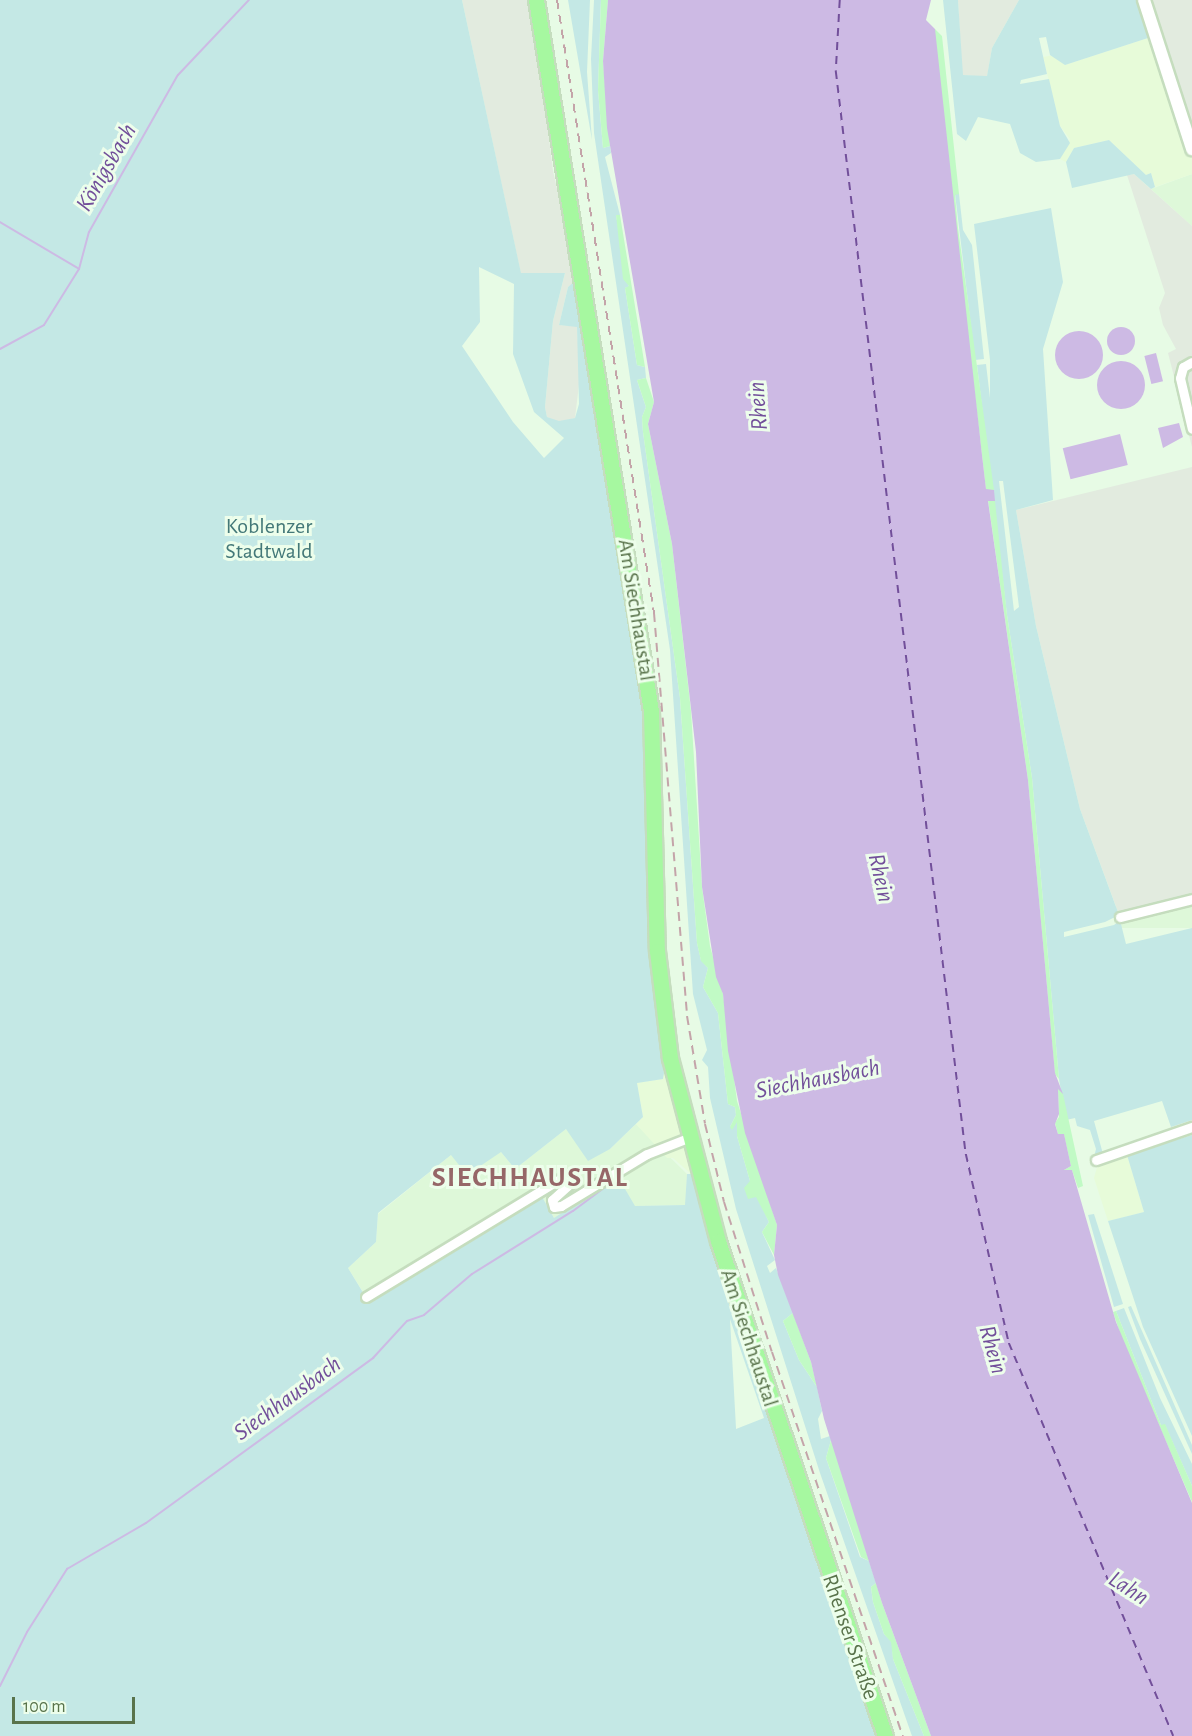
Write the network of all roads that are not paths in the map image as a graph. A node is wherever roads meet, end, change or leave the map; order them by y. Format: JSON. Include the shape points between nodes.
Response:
{"nodes":[{"id":1,"x":536,"y":0,"type":"edge"},
{"id":2,"x":1144,"y":0,"type":"edge"},
{"id":3,"x":1187,"y":120,"type":"edge"},
{"id":4,"x":1192,"y":149,"type":"edge"},
{"id":5,"x":1192,"y":362,"type":"edge"},
{"id":6,"x":1192,"y":429,"type":"edge"},
{"id":7,"x":1192,"y":899,"type":"edge"},
{"id":8,"x":1120,"y":917,"type":"dead end"},
{"id":9,"x":1192,"y":1127,"type":"edge"},
{"id":10,"x":688,"y":1138,"type":"junction"},
{"id":11,"x":1096,"y":1160,"type":"dead end"},
{"id":12,"x":366,"y":1297,"type":"dead end"},
{"id":13,"x":815,"y":1537,"type":"joint"},
{"id":14,"x":885,"y":1736,"type":"edge"}],
"edges":[{"from":1,"to":10,"type":"main road","name":"Am Siechhaustal","via":[[644,656],[654,760],[657,951],[670,1058]]},
{"from":2,"to":3,"type":"street"},
{"from":3,"to":4,"type":"street"},
{"from":5,"to":6,"type":"street","via":[[1183,367],[1180,378]]},
{"from":7,"to":8,"type":"street"},
{"from":9,"to":11,"type":"street"},
{"from":10,"to":12,"type":"street","via":[[647,1154],[554,1207],[552,1200],[573,1180],[569,1174]]},
{"from":10,"to":13,"type":"main road","name":"Am Siechhaustal"},
{"from":13,"to":14,"type":"main road","name":"Rhenser Straße"}]}
